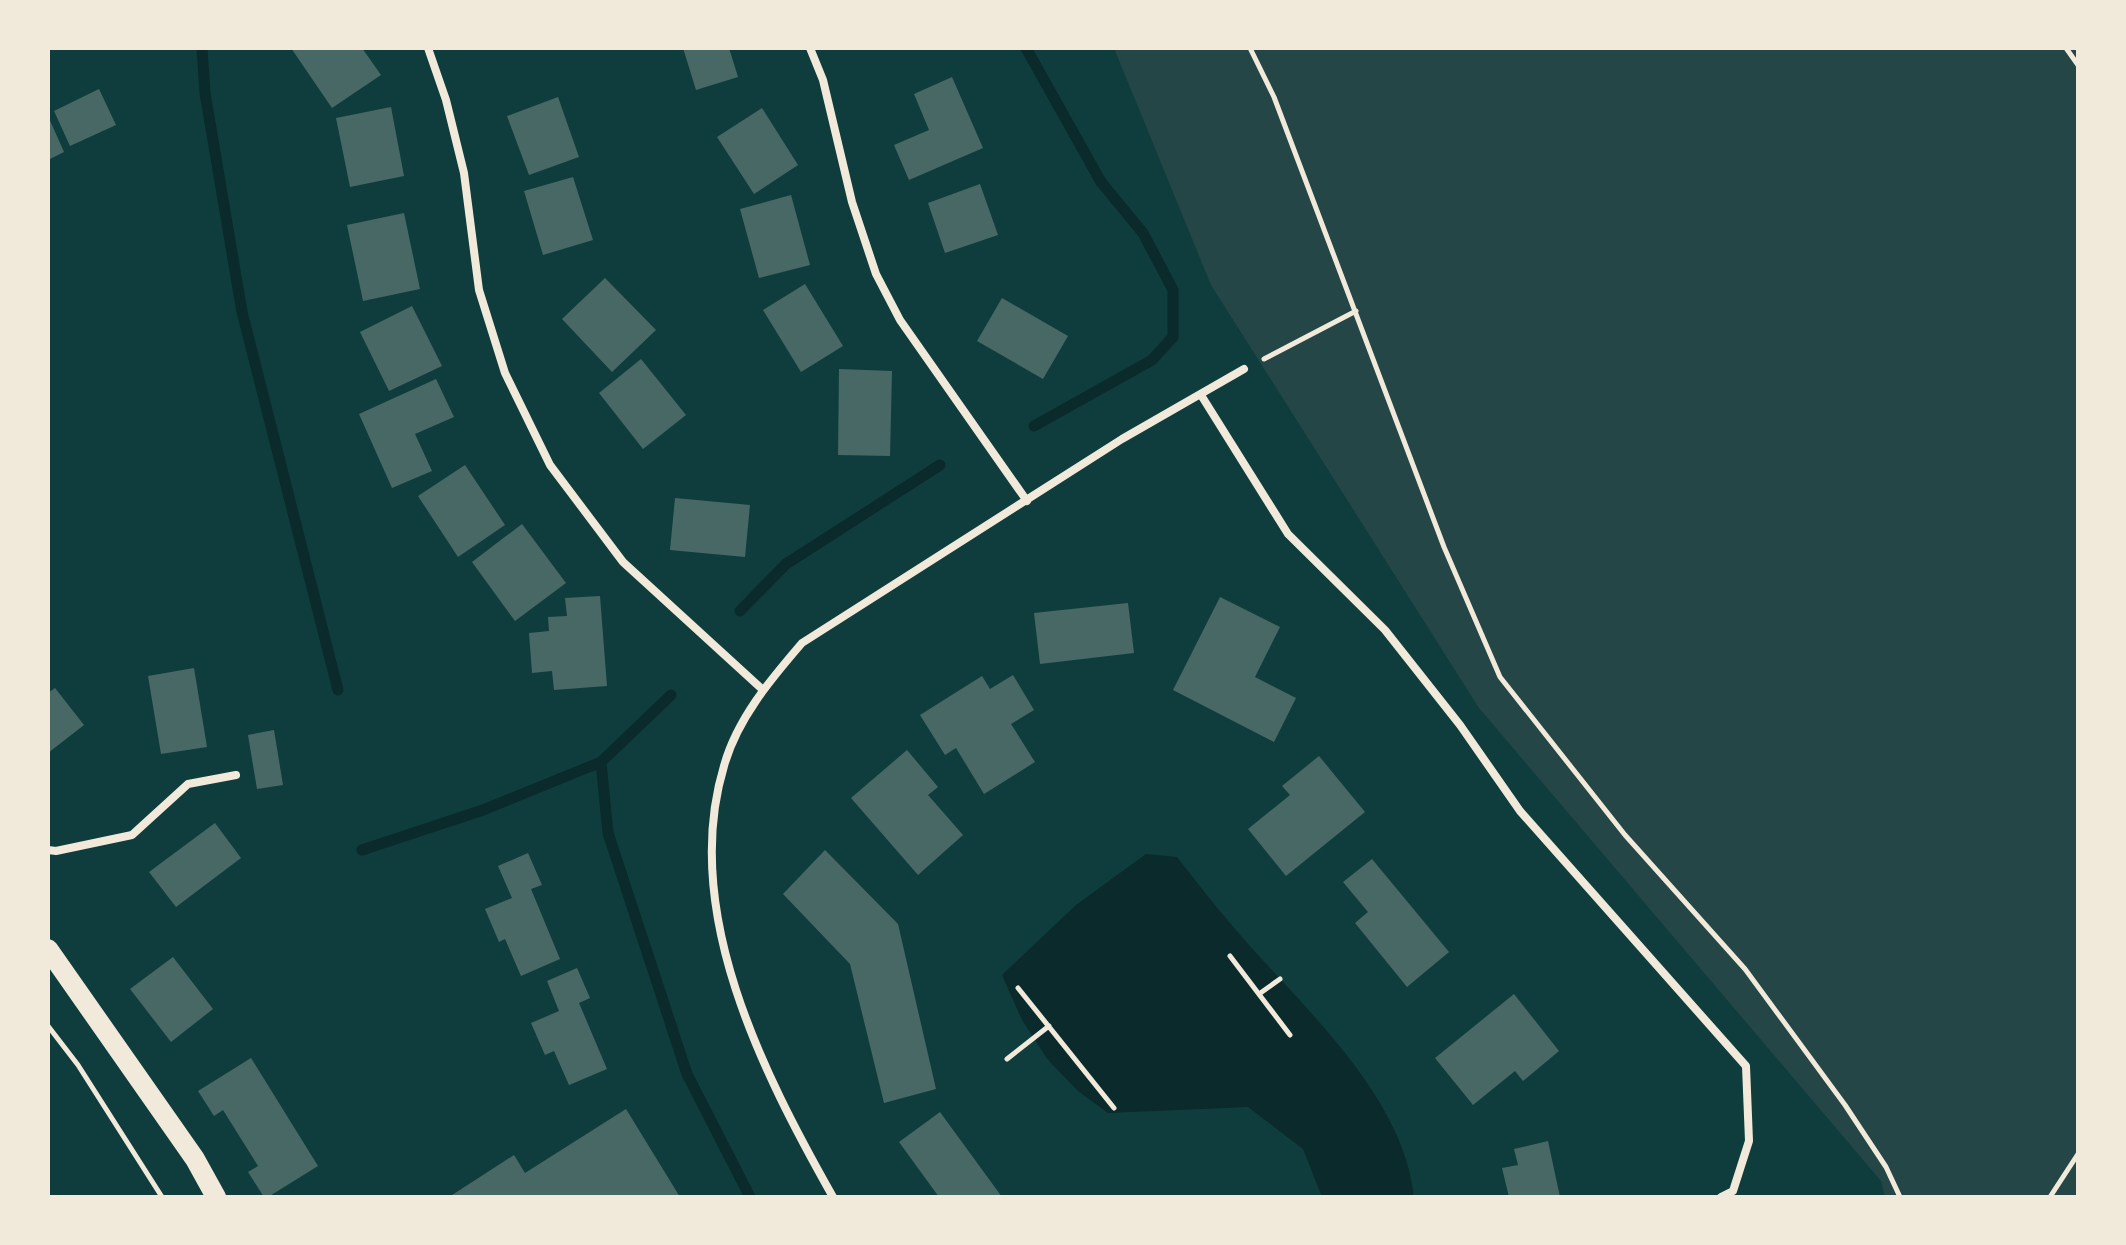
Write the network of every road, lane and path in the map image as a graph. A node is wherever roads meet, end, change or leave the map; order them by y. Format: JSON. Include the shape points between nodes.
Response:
{"nodes":[{"id":1,"x":428,"y":48,"type":"edge"},
{"id":2,"x":810,"y":48,"type":"edge"},
{"id":3,"x":1250,"y":48,"type":"edge"},
{"id":4,"x":2066,"y":48,"type":"edge"},
{"id":5,"x":2078,"y":65,"type":"edge"},
{"id":6,"x":1356,"y":311,"type":"junction"},
{"id":7,"x":1244,"y":369,"type":"joint"},
{"id":8,"x":1201,"y":395,"type":"junction"},
{"id":9,"x":1027,"y":501,"type":"junction"},
{"id":10,"x":762,"y":689,"type":"junction"},
{"id":11,"x":236,"y":775,"type":"dead end"},
{"id":12,"x":48,"y":850,"type":"edge"},
{"id":13,"x":48,"y":949,"type":"edge"},
{"id":14,"x":1230,"y":956,"type":"dead end"},
{"id":15,"x":1280,"y":979,"type":"dead end"},
{"id":16,"x":1018,"y":988,"type":"dead end"},
{"id":17,"x":1259,"y":994,"type":"junction"},
{"id":18,"x":48,"y":1026,"type":"edge"},
{"id":19,"x":1049,"y":1026,"type":"junction"},
{"id":20,"x":1290,"y":1035,"type":"dead end"},
{"id":21,"x":1007,"y":1059,"type":"dead end"},
{"id":22,"x":1114,"y":1108,"type":"dead end"},
{"id":23,"x":2078,"y":1154,"type":"edge"},
{"id":24,"x":162,"y":1197,"type":"edge"},
{"id":25,"x":216,"y":1197,"type":"edge"},
{"id":26,"x":833,"y":1197,"type":"edge"},
{"id":27,"x":1721,"y":1197,"type":"edge"},
{"id":28,"x":1900,"y":1197,"type":"edge"},
{"id":29,"x":2050,"y":1197,"type":"edge"}],
"edges":[{"from":1,"to":10,"type":"street","via":[[464,173],[479,290],[505,373],[550,465],[623,562]]},
{"from":2,"to":9,"type":"street","via":[[876,274],[900,320]]},
{"from":3,"to":6,"type":"path"},
{"from":4,"to":5,"type":"path"},
{"from":6,"to":7,"type":"path"},
{"from":6,"to":28,"type":"path","via":[[1444,547],[1500,677],[1625,835],[1745,969],[1853,1118]]},
{"from":7,"to":8,"type":"street"},
{"from":8,"to":9,"type":"street"},
{"from":8,"to":27,"type":"street","via":[[1288,534],[1385,630],[1520,811],[1746,1066],[1749,1141],[1733,1191]]},
{"from":9,"to":10,"type":"street","via":[[802,643]]},
{"from":10,"to":26,"type":"street","via":[[724,765],[710,849],[726,967],[785,1111]]},
{"from":11,"to":12,"type":"street","via":[[188,784],[132,835]]},
{"from":13,"to":25,"type":"main road"},
{"from":14,"to":17,"type":"path"},
{"from":15,"to":17,"type":"path"},
{"from":16,"to":19,"type":"path"},
{"from":17,"to":20,"type":"path"},
{"from":18,"to":24,"type":"path"},
{"from":19,"to":21,"type":"path"},
{"from":19,"to":22,"type":"path"},
{"from":23,"to":29,"type":"path"}]}
